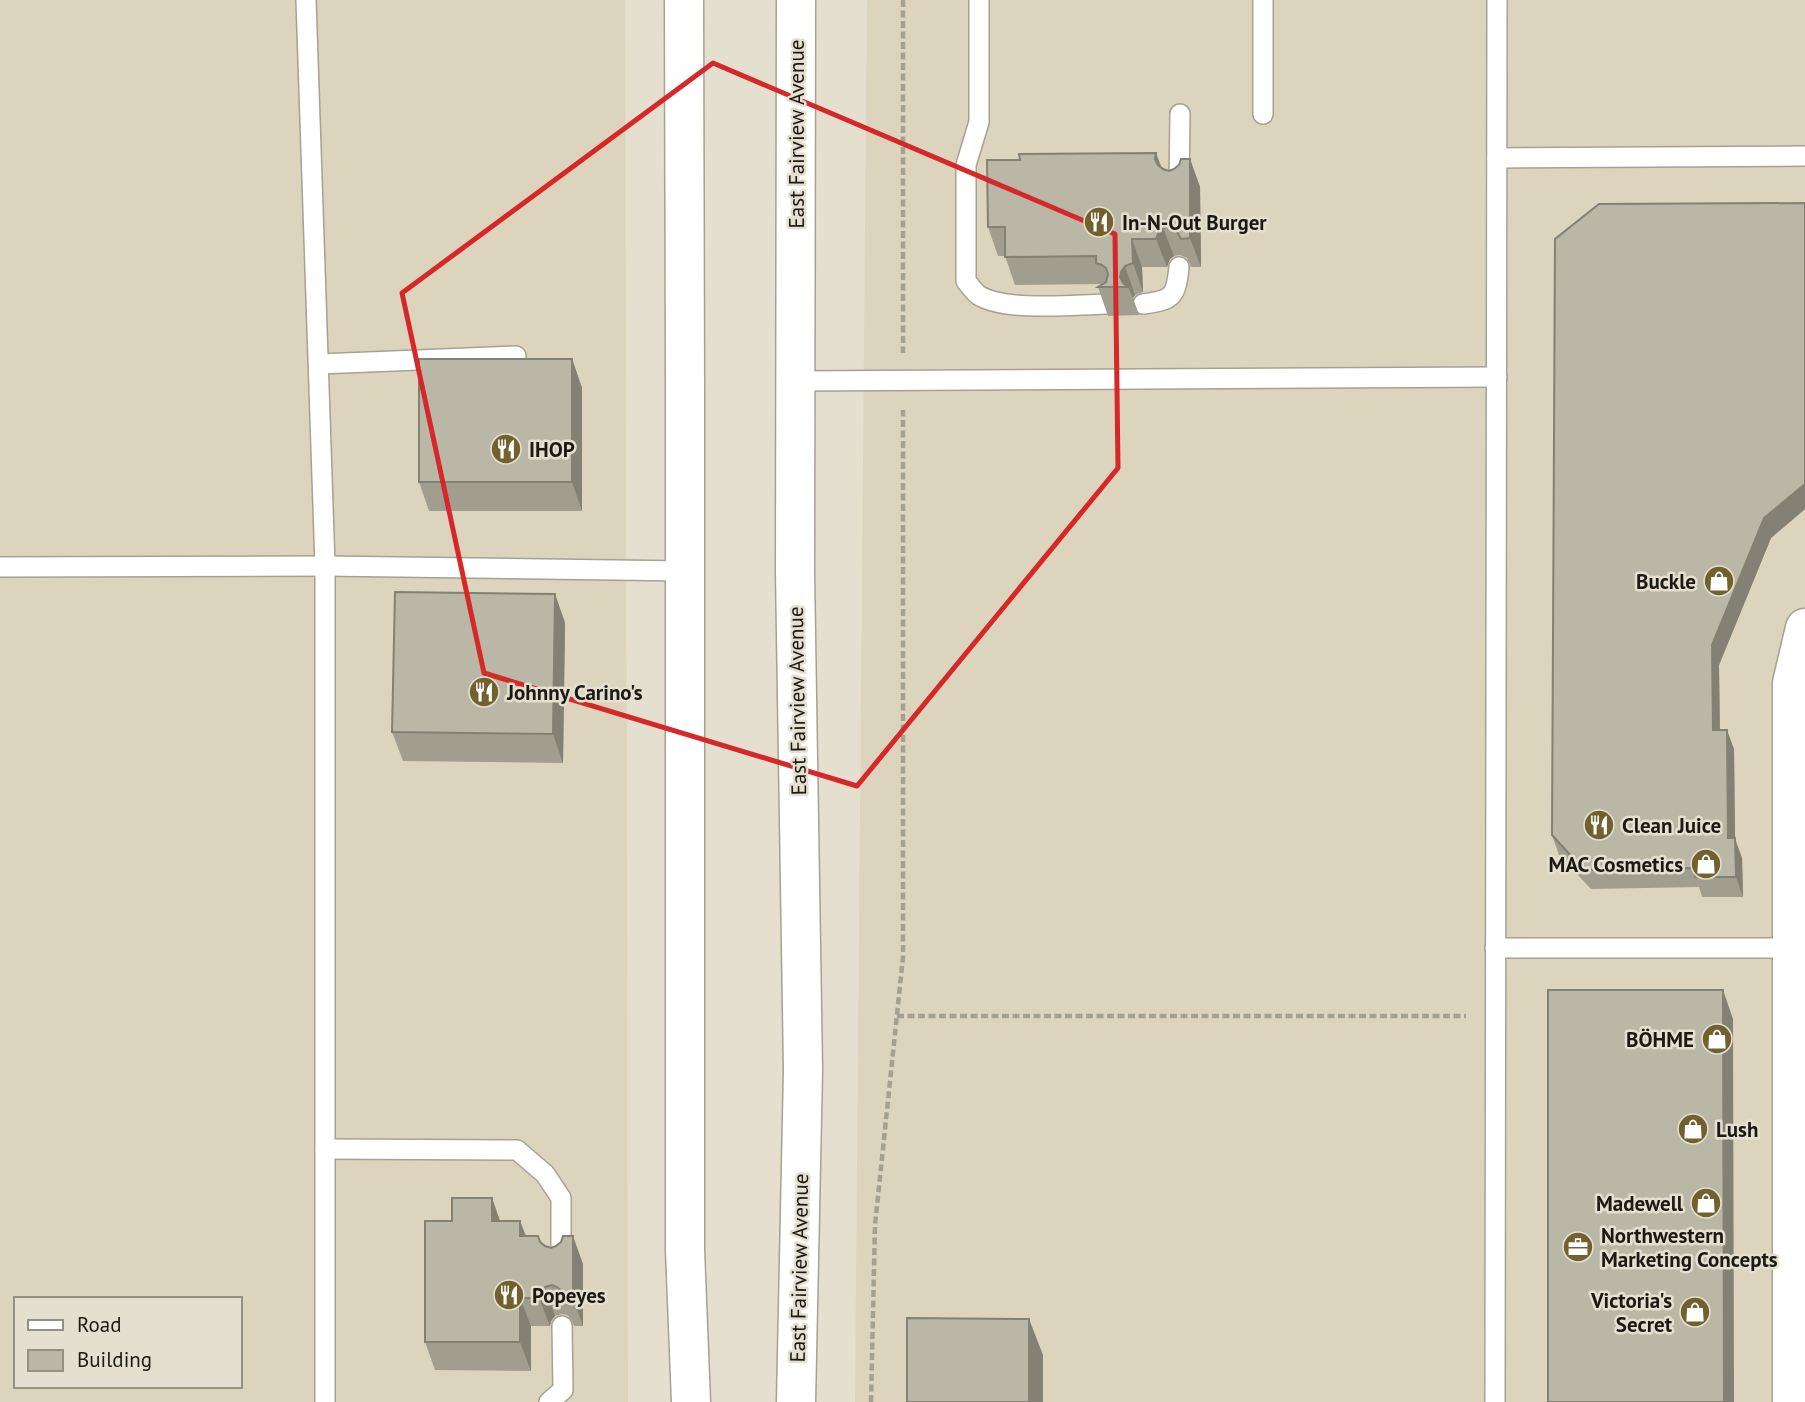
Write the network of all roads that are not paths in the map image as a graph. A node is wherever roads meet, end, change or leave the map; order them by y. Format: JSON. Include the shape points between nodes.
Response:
{"nodes":[{"id":1,"x":306,"y":0,"type":"edge"},
{"id":2,"x":684,"y":0,"type":"edge"},
{"id":3,"x":796,"y":0,"type":"edge"},
{"id":4,"x":979,"y":0,"type":"edge"},
{"id":5,"x":1263,"y":0,"type":"edge"},
{"id":6,"x":1497,"y":0,"type":"edge"},
{"id":7,"x":1180,"y":114,"type":"dead end"},
{"id":8,"x":1264,"y":114,"type":"dead end"},
{"id":9,"x":1805,"y":156,"type":"edge"},
{"id":10,"x":1497,"y":158,"type":"junction"},
{"id":11,"x":1179,"y":187,"type":"edge"},
{"id":12,"x":1179,"y":267,"type":"edge"},
{"id":13,"x":1106,"y":304,"type":"edge"},
{"id":14,"x":1143,"y":304,"type":"dead end"},
{"id":15,"x":516,"y":356,"type":"edge"},
{"id":16,"x":319,"y":364,"type":"junction"},
{"id":17,"x":1497,"y":377,"type":"junction"},
{"id":18,"x":796,"y":381,"type":"junction"},
{"id":19,"x":325,"y":566,"type":"junction"},
{"id":20,"x":0,"y":567,"type":"edge"},
{"id":21,"x":685,"y":571,"type":"junction"},
{"id":22,"x":1805,"y":628,"type":"edge"},
{"id":23,"x":1495,"y":948,"type":"junction"},
{"id":24,"x":1798,"y":948,"type":"edge"},
{"id":25,"x":325,"y":1150,"type":"junction"},
{"id":26,"x":561,"y":1264,"type":"edge"},
{"id":27,"x":562,"y":1326,"type":"edge"},
{"id":28,"x":325,"y":1402,"type":"edge"},
{"id":29,"x":549,"y":1402,"type":"edge"},
{"id":30,"x":691,"y":1402,"type":"edge"},
{"id":31,"x":796,"y":1402,"type":"edge"},
{"id":32,"x":1495,"y":1402,"type":"edge"},
{"id":33,"x":1791,"y":1402,"type":"edge"}],
"edges":[{"from":1,"to":16,"type":"lane"},
{"from":2,"to":21,"type":"main road"},
{"from":3,"to":18,"type":"main road","name":"East Fairview Avenue"},
{"from":4,"to":13,"type":"lane","via":[[979,122],[966,165],[966,281],[977,294],[1011,305]]},
{"from":5,"to":8,"type":"lane"},
{"from":6,"to":10,"type":"lane"},
{"from":7,"to":11,"type":"lane"},
{"from":9,"to":10,"type":"lane"},
{"from":10,"to":17,"type":"lane"},
{"from":12,"to":14,"type":"lane","via":[[1172,295]]},
{"from":15,"to":16,"type":"lane"},
{"from":16,"to":19,"type":"lane"},
{"from":17,"to":18,"type":"lane"},
{"from":17,"to":23,"type":"lane"},
{"from":18,"to":31,"type":"main road","name":"East Fairview Avenue","via":[[803,1070]]},
{"from":19,"to":20,"type":"lane"},
{"from":19,"to":21,"type":"lane"},
{"from":19,"to":25,"type":"lane"},
{"from":21,"to":30,"type":"main road","via":[[685,1250]]},
{"from":22,"to":24,"type":"main road","via":[[1791,683]]},
{"from":23,"to":24,"type":"lane"},
{"from":23,"to":32,"type":"lane"},
{"from":24,"to":33,"type":"main road"},
{"from":25,"to":26,"type":"lane","via":[[517,1150],[545,1174],[561,1198]]},
{"from":25,"to":28,"type":"lane"},
{"from":27,"to":29,"type":"lane","via":[[563,1390]]}]}
